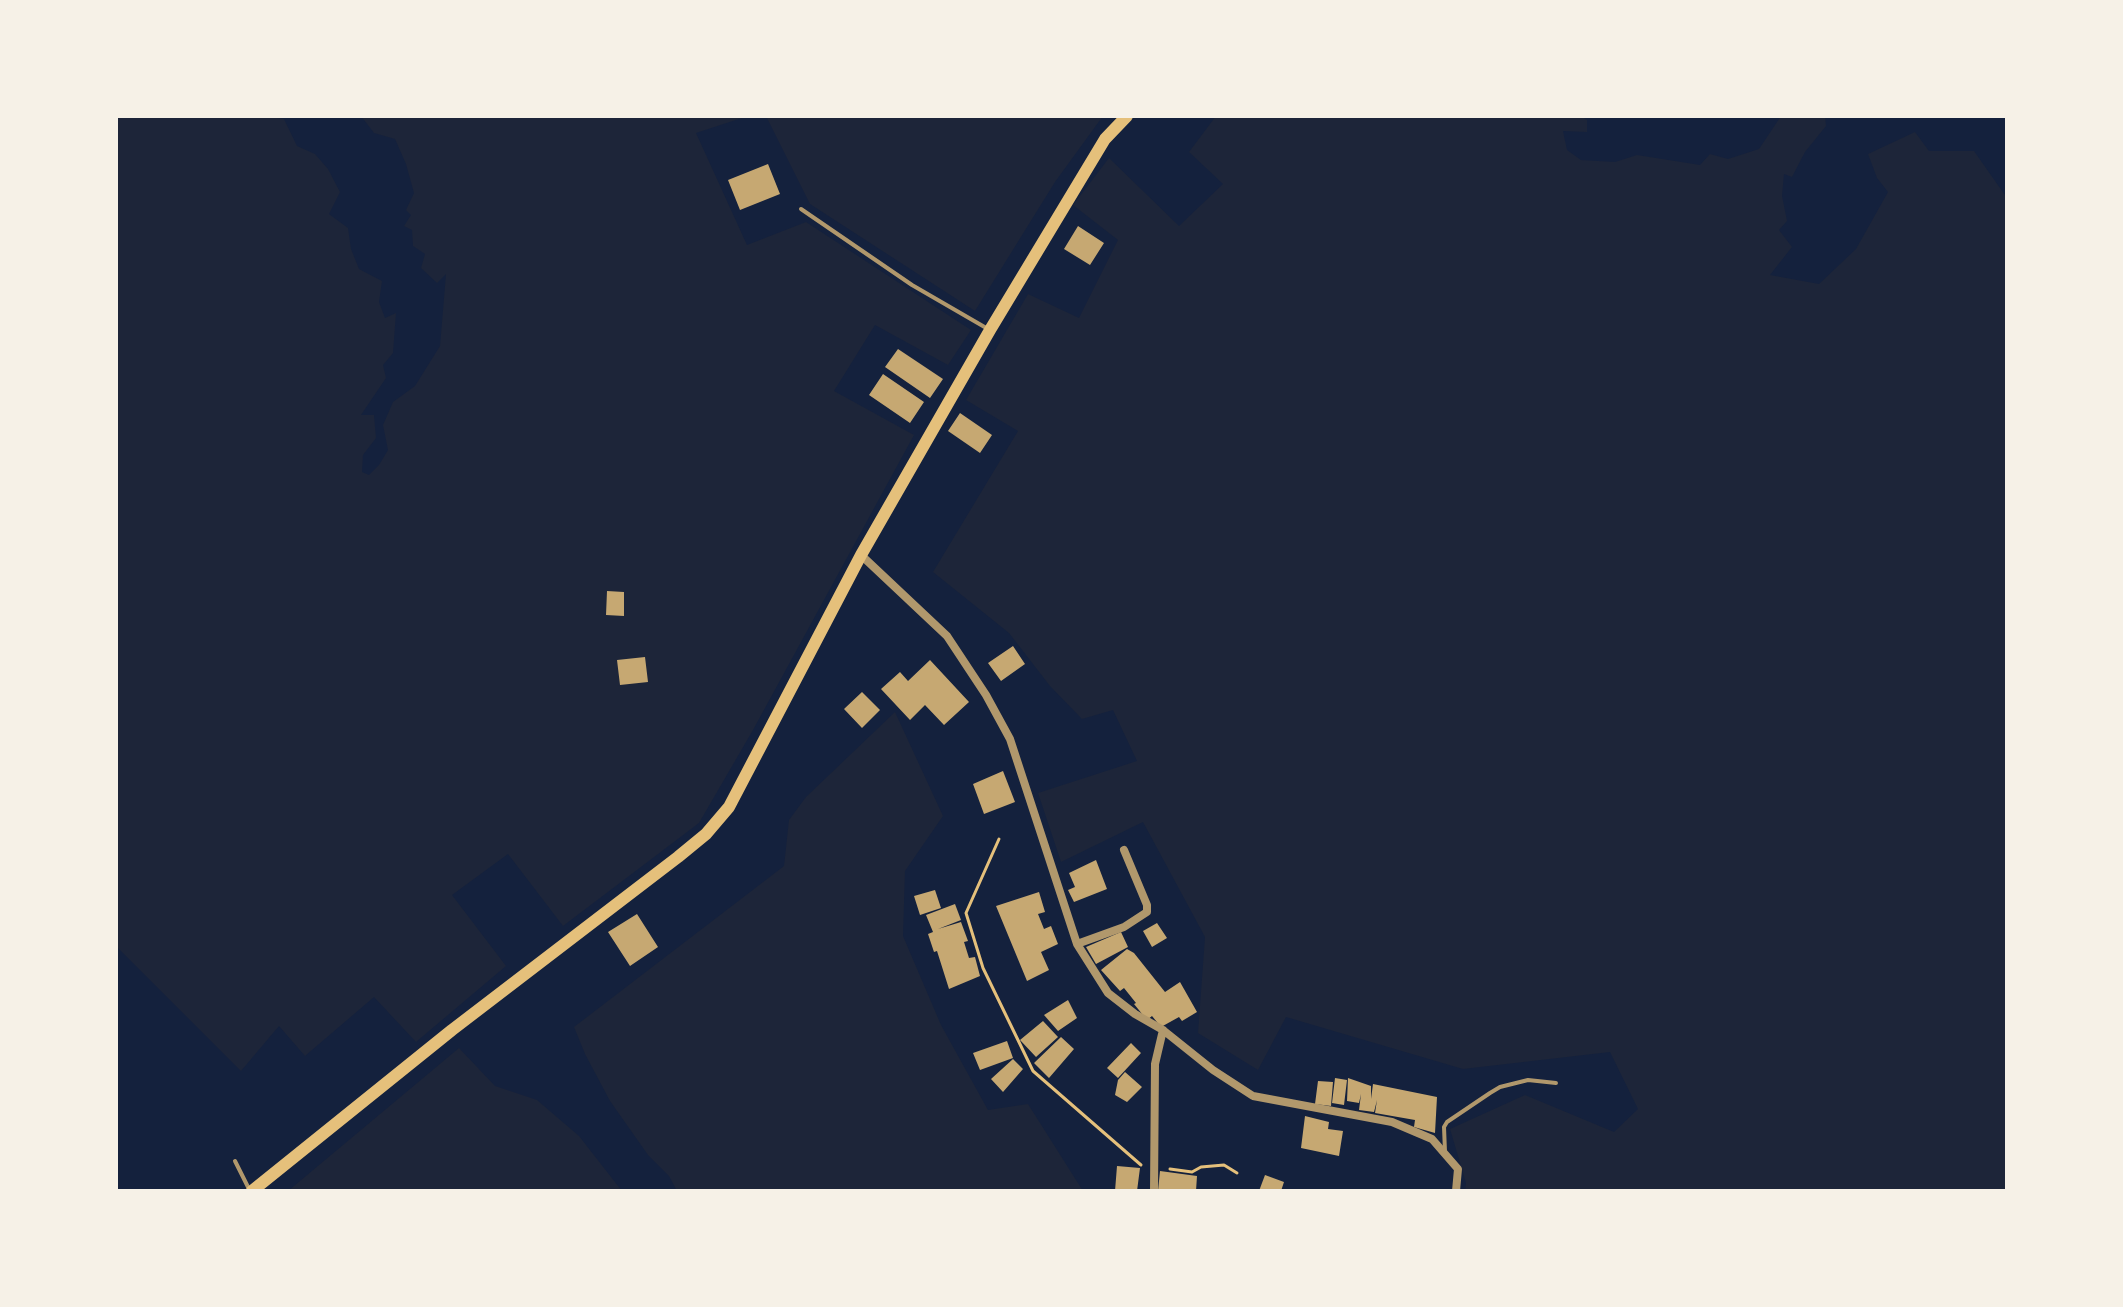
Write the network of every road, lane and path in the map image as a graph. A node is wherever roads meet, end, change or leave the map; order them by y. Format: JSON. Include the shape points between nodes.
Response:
{"nodes":[{"id":1,"x":1127,"y":116,"type":"edge"},
{"id":2,"x":801,"y":209,"type":"dead end"},
{"id":3,"x":990,"y":330,"type":"junction"},
{"id":4,"x":861,"y":555,"type":"junction"},
{"id":5,"x":999,"y":839,"type":"dead end"},
{"id":6,"x":1124,"y":850,"type":"dead end"},
{"id":7,"x":1077,"y":944,"type":"junction"},
{"id":8,"x":1163,"y":1030,"type":"junction"},
{"id":9,"x":1556,"y":1083,"type":"dead end"},
{"id":10,"x":1446,"y":1155,"type":"junction"},
{"id":11,"x":235,"y":1161,"type":"dead end"},
{"id":12,"x":1154,"y":1171,"type":"junction"},
{"id":13,"x":1237,"y":1173,"type":"dead end"},
{"id":14,"x":251,"y":1191,"type":"edge"},
{"id":15,"x":1154,"y":1191,"type":"edge"},
{"id":16,"x":1456,"y":1191,"type":"edge"}],
"edges":[{"from":1,"to":3,"type":"main road","via":[[1105,139]]},
{"from":2,"to":3,"type":"lane","via":[[912,285]]},
{"from":3,"to":4,"type":"main road"},
{"from":4,"to":7,"type":"street","via":[[947,636],[986,695],[1010,739]]},
{"from":4,"to":14,"type":"main road","via":[[729,807],[706,834]]},
{"from":5,"to":12,"type":"path","via":[[966,913],[983,968],[1033,1071]]},
{"from":6,"to":7,"type":"street","via":[[1147,912],[1124,927]]},
{"from":7,"to":8,"type":"street","via":[[1108,993]]},
{"from":8,"to":10,"type":"street","via":[[1253,1096],[1392,1122],[1432,1139]]},
{"from":8,"to":12,"type":"street","via":[[1155,1064]]},
{"from":9,"to":10,"type":"lane","via":[[1528,1080],[1500,1087],[1452,1117],[1444,1127]]},
{"from":10,"to":16,"type":"street","via":[[1458,1169]]},
{"from":11,"to":14,"type":"lane"},
{"from":12,"to":13,"type":"path","via":[[1192,1172],[1224,1165]]},
{"from":12,"to":15,"type":"street"}]}
